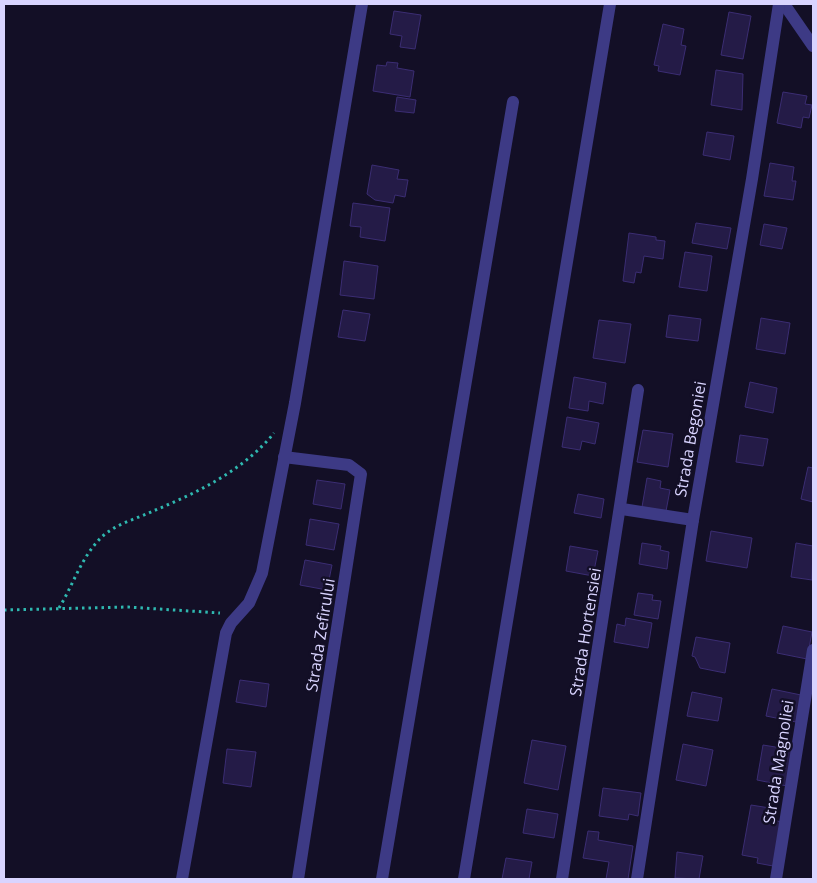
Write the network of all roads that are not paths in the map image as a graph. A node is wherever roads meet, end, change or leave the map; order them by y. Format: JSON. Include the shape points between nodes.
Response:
{"nodes":[{"id":1,"x":362,"y":4,"type":"edge"},
{"id":2,"x":610,"y":4,"type":"edge"},
{"id":3,"x":779,"y":4,"type":"edge"},
{"id":4,"x":784,"y":4,"type":"edge"},
{"id":5,"x":813,"y":46,"type":"edge"},
{"id":6,"x":512,"y":102,"type":"dead end"},
{"id":7,"x":638,"y":390,"type":"dead end"},
{"id":8,"x":284,"y":457,"type":"junction"},
{"id":9,"x":622,"y":509,"type":"junction"},
{"id":10,"x":693,"y":520,"type":"junction"},
{"id":11,"x":813,"y":650,"type":"edge"},
{"id":12,"x":182,"y":879,"type":"edge"},
{"id":13,"x":298,"y":879,"type":"edge"},
{"id":14,"x":382,"y":879,"type":"edge"},
{"id":15,"x":464,"y":879,"type":"edge"},
{"id":16,"x":562,"y":879,"type":"edge"},
{"id":17,"x":637,"y":879,"type":"edge"},
{"id":18,"x":776,"y":879,"type":"edge"}],
"edges":[{"from":1,"to":8,"type":"street"},
{"from":2,"to":15,"type":"street"},
{"from":3,"to":10,"type":"street","name":"Strada Begoniei"},
{"from":4,"to":5,"type":"street"},
{"from":6,"to":14,"type":"street"},
{"from":7,"to":9,"type":"street","name":"Strada Hortensiei"},
{"from":8,"to":12,"type":"street","via":[[262,573],[249,603],[226,633]]},
{"from":8,"to":13,"type":"street","name":"Strada Zefirului","via":[[349,465],[361,474]]},
{"from":9,"to":10,"type":"street"},
{"from":9,"to":16,"type":"street","name":"Strada Hortensiei"},
{"from":10,"to":17,"type":"street","name":"Strada Begoniei"},
{"from":11,"to":18,"type":"street","name":"Strada Magnoliei"}]}
